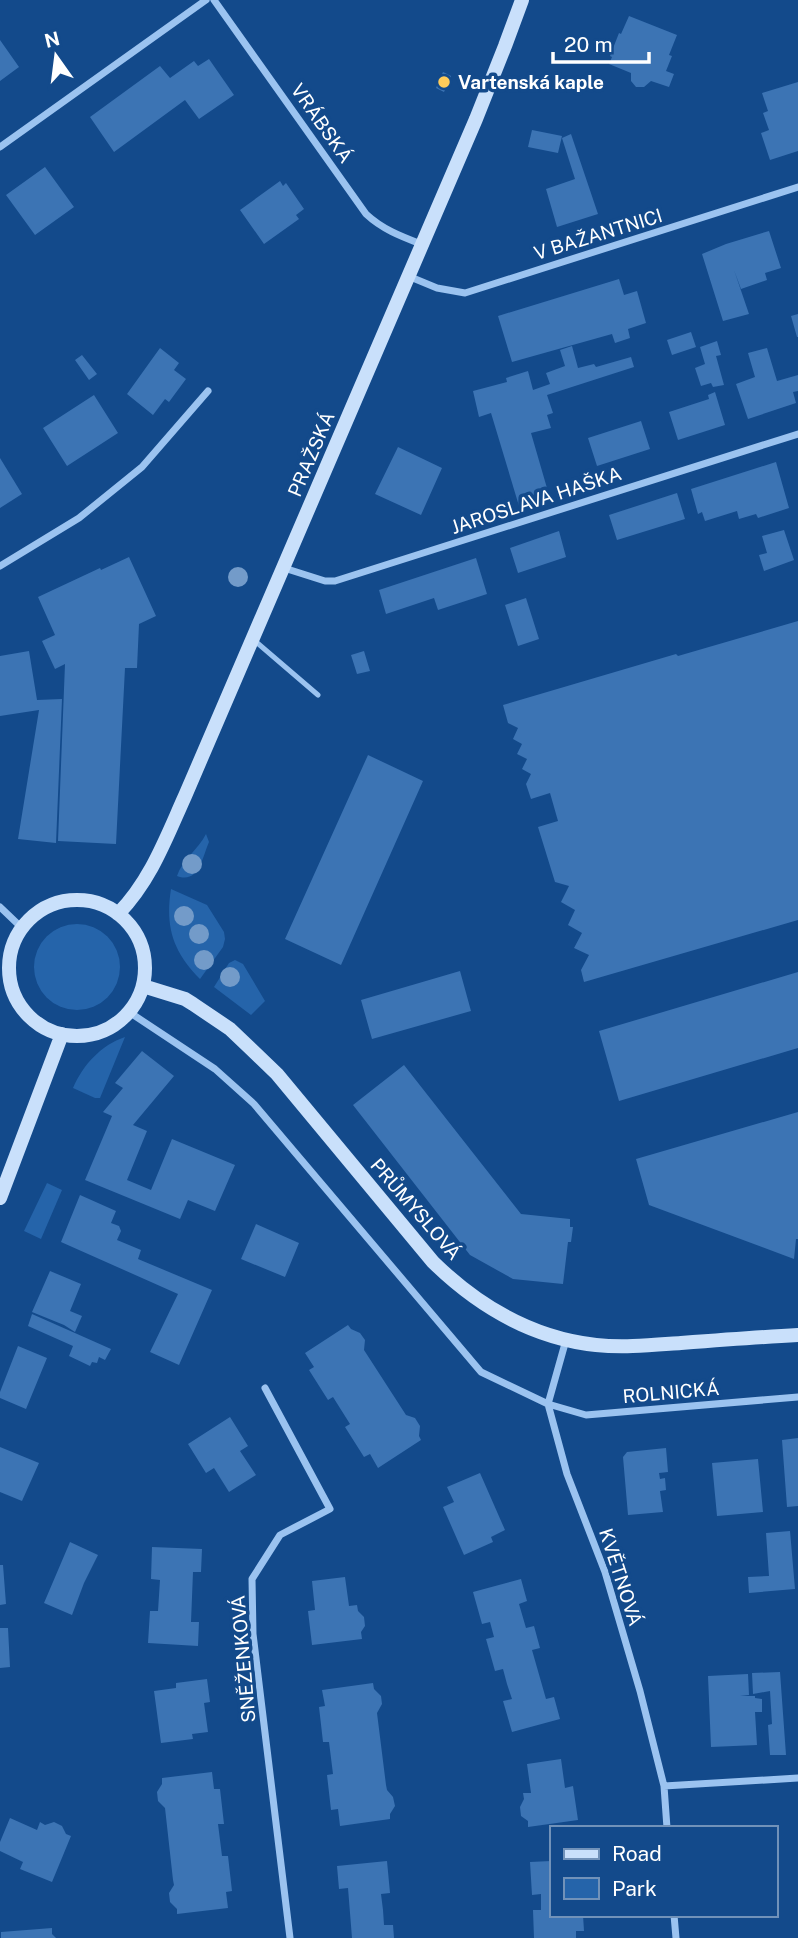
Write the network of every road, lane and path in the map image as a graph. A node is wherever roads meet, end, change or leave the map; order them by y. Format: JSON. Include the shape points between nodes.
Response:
{"nodes":[{"id":1,"x":206,"y":0,"type":"edge"},
{"id":2,"x":214,"y":0,"type":"edge"},
{"id":3,"x":522,"y":0,"type":"edge"},
{"id":4,"x":0,"y":147,"type":"edge"},
{"id":5,"x":798,"y":187,"type":"edge"},
{"id":6,"x":421,"y":244,"type":"junction"},
{"id":7,"x":408,"y":276,"type":"junction"},
{"id":8,"x":208,"y":391,"type":"dead end"},
{"id":9,"x":798,"y":434,"type":"edge"},
{"id":10,"x":0,"y":566,"type":"edge"},
{"id":11,"x":284,"y":568,"type":"junction"},
{"id":12,"x":253,"y":639,"type":"junction"},
{"id":13,"x":318,"y":695,"type":"dead end"},
{"id":14,"x":0,"y":907,"type":"edge"},
{"id":15,"x":118,"y":914,"type":"junction"},
{"id":16,"x":22,"y":928,"type":"junction"},
{"id":17,"x":143,"y":986,"type":"junction"},
{"id":18,"x":129,"y":1012,"type":"junction"},
{"id":19,"x":62,"y":1034,"type":"junction"},
{"id":20,"x":0,"y":1198,"type":"edge"},
{"id":21,"x":798,"y":1335,"type":"edge"},
{"id":22,"x":566,"y":1340,"type":"junction"},
{"id":23,"x":265,"y":1388,"type":"dead end"},
{"id":24,"x":798,"y":1397,"type":"edge"},
{"id":25,"x":548,"y":1404,"type":"junction"},
{"id":26,"x":798,"y":1778,"type":"edge"},
{"id":27,"x":664,"y":1786,"type":"junction"},
{"id":28,"x":667,"y":1826,"type":"edge"},
{"id":29,"x":674,"y":1917,"type":"edge"},
{"id":30,"x":290,"y":1938,"type":"edge"},
{"id":31,"x":676,"y":1938,"type":"edge"}],
"edges":[{"from":1,"to":4,"type":"street"},
{"from":2,"to":6,"type":"street","name":"VRÁBSKÁ","via":[[366,214],[378,225]]},
{"from":3,"to":6,"type":"main road","name":"PRAŽSKÁ"},
{"from":5,"to":7,"type":"street","name":"V BAŽANTNICI","via":[[465,293]]},
{"from":6,"to":7,"type":"main road","name":"PRAŽSKÁ"},
{"from":7,"to":11,"type":"main road","name":"PRAŽSKÁ"},
{"from":8,"to":10,"type":"street","via":[[142,467],[79,518]]},
{"from":9,"to":11,"type":"street","name":"JAROSLAVA HAŠKA","via":[[335,581]]},
{"from":11,"to":12,"type":"main road","name":"PRAŽSKÁ"},
{"from":12,"to":13,"type":"lane"},
{"from":12,"to":15,"type":"main road","name":"PRAŽSKÁ","via":[[151,872]]},
{"from":14,"to":16,"type":"street"},
{"from":15,"to":16,"type":"main road","via":[[90,901],[60,902]]},
{"from":15,"to":17,"type":"main road","via":[[130,925],[144,954]]},
{"from":16,"to":19,"type":"main road","via":[[10,955],[16,999],[36,1021]]},
{"from":17,"to":18,"type":"main road"},
{"from":17,"to":22,"type":"main road","name":"PRŮMYSLOVÁ","via":[[185,999],[230,1029],[276,1074],[454,1282],[504,1316]]},
{"from":18,"to":19,"type":"main road","via":[[106,1030]]},
{"from":18,"to":25,"type":"street","name":"ROLNICKÁ","via":[[215,1069],[254,1104],[481,1373]]},
{"from":19,"to":20,"type":"main road"},
{"from":21,"to":22,"type":"main road","name":"PRŮMYSLOVÁ","via":[[619,1346]]},
{"from":22,"to":25,"type":"street"},
{"from":23,"to":30,"type":"street","name":"SNĚŽENKOVÁ","via":[[330,1509],[280,1535],[252,1579],[253,1634]]},
{"from":24,"to":25,"type":"street","name":"ROLNICKÁ","via":[[586,1415]]},
{"from":25,"to":27,"type":"street","name":"KVĚTNOVÁ","via":[[567,1474],[605,1572]]},
{"from":26,"to":27,"type":"street"},
{"from":27,"to":28,"type":"street","name":"KVĚTNOVÁ"},
{"from":29,"to":31,"type":"street"}]}
